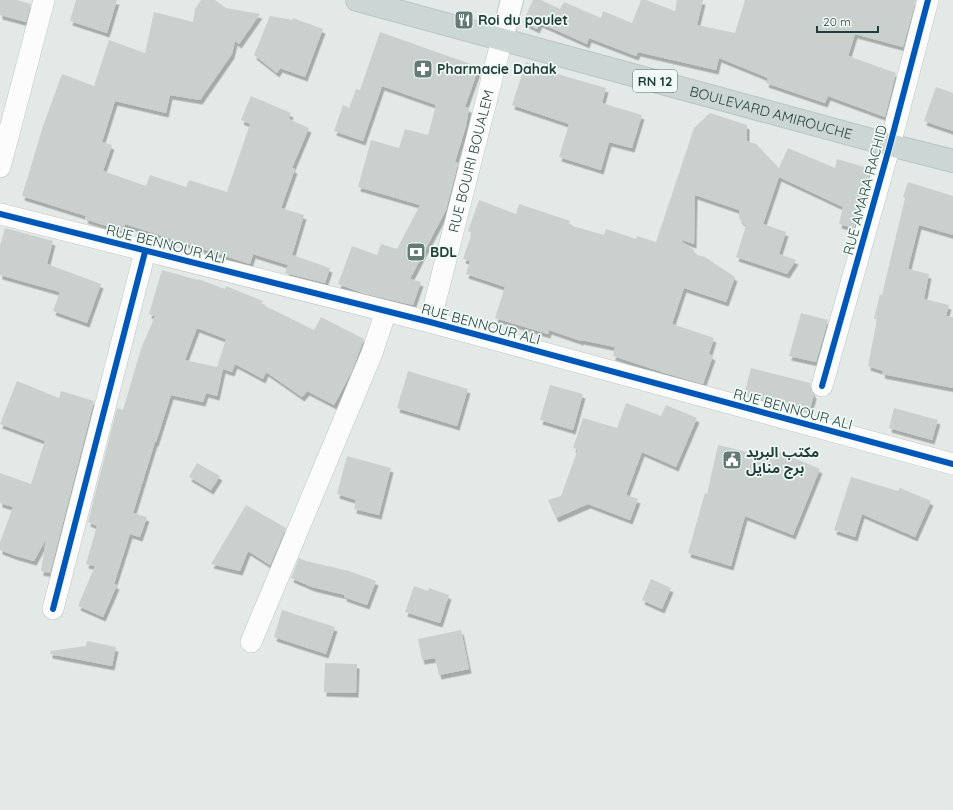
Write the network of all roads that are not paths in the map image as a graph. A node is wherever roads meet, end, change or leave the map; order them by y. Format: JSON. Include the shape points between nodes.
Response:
{"nodes":[{"id":1,"x":44,"y":0,"type":"edge"},
{"id":2,"x":357,"y":0,"type":"edge"},
{"id":3,"x":512,"y":0,"type":"edge"},
{"id":4,"x":928,"y":0,"type":"edge"},
{"id":5,"x":502,"y":39,"type":"junction"},
{"id":6,"x":890,"y":145,"type":"junction"},
{"id":7,"x":953,"y":161,"type":"edge"},
{"id":8,"x":0,"y":166,"type":"edge"},
{"id":9,"x":0,"y":214,"type":"edge"},
{"id":10,"x":145,"y":252,"type":"junction"},
{"id":11,"x":386,"y":311,"type":"junction"},
{"id":12,"x":430,"y":322,"type":"junction"},
{"id":13,"x":822,"y":386,"type":"dead end"},
{"id":14,"x":953,"y":464,"type":"edge"},
{"id":15,"x":53,"y":609,"type":"dead end"},
{"id":16,"x":251,"y":642,"type":"dead end"}],
"edges":[{"from":1,"to":8,"type":"street"},
{"from":2,"to":5,"type":"main road","name":"BOULEVARD AMIROUCHE","number":"RN 12"},
{"from":3,"to":5,"type":"main road","name":"RUE BOUIRI BOUALEM"},
{"from":4,"to":6,"type":"street","name":"RUE AMARA RACHID"},
{"from":5,"to":6,"type":"main road","name":"BOULEVARD AMIROUCHE","number":"RN 12"},
{"from":5,"to":12,"type":"street","name":"RUE BOUIRI BOUALEM"},
{"from":6,"to":7,"type":"main road","name":"BOULEVARD AMIROUCHE","number":"RN 12"},
{"from":6,"to":13,"type":"street","name":"RUE AMARA RACHID"},
{"from":9,"to":10,"type":"street","name":"RUE BENNOUR ALI"},
{"from":10,"to":11,"type":"street","name":"RUE BENNOUR ALI"},
{"from":10,"to":15,"type":"street"},
{"from":11,"to":12,"type":"street","name":"RUE BENNOUR ALI"},
{"from":11,"to":16,"type":"street","via":[[372,354]]},
{"from":12,"to":14,"type":"street","name":"RUE BENNOUR ALI"}]}
